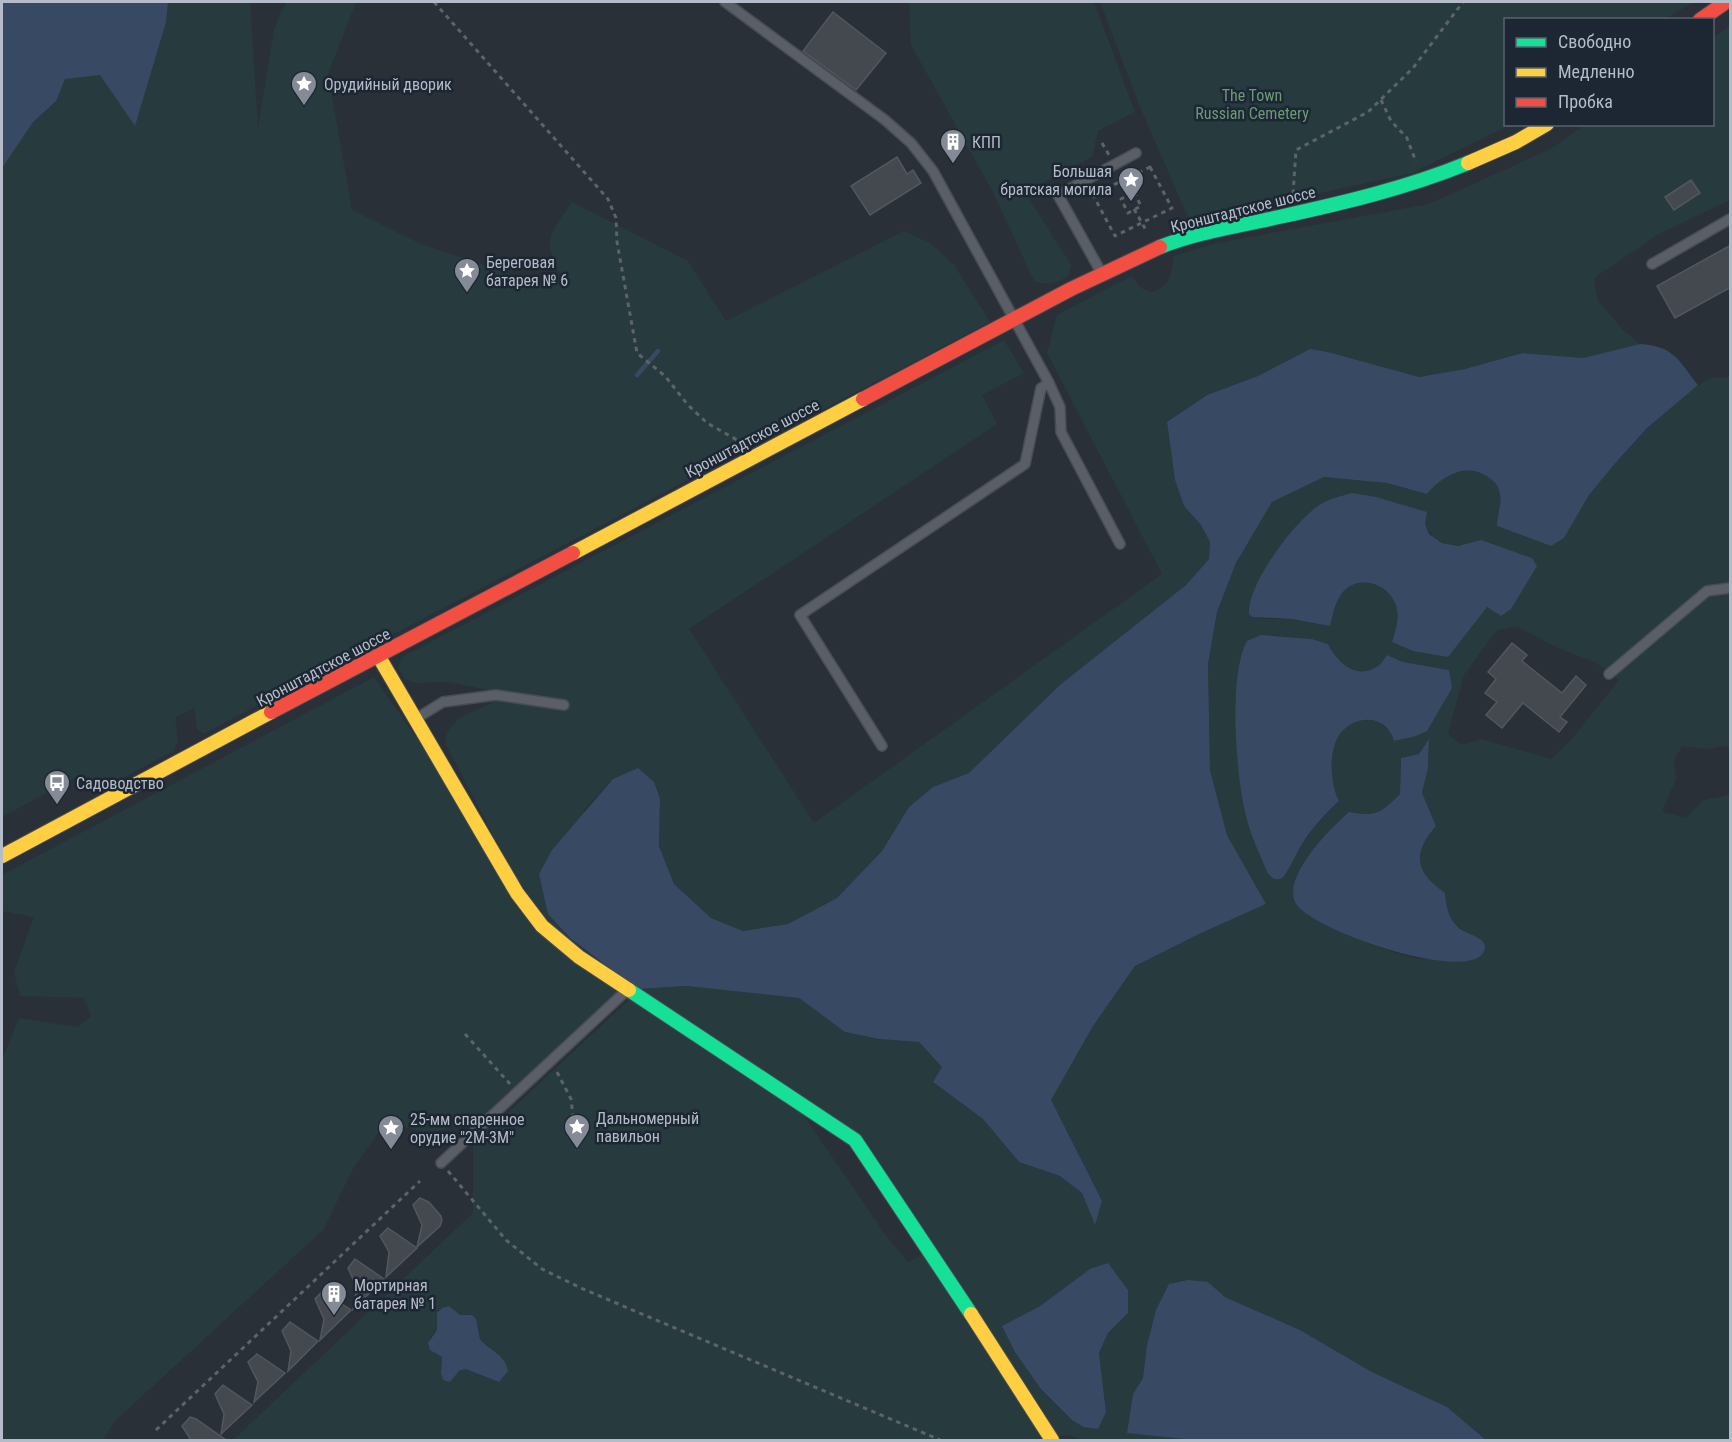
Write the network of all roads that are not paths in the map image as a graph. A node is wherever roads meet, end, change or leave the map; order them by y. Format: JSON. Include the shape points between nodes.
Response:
{"nodes":[{"id":1,"x":725,"y":2,"type":"edge"},
{"id":2,"x":1726,"y":2,"type":"edge"},
{"id":3,"x":1703,"y":18,"type":"edge"},
{"id":4,"x":1544,"y":126,"type":"edge"},
{"id":5,"x":1136,"y":153,"type":"dead end"},
{"id":6,"x":1731,"y":219,"type":"edge"},
{"id":7,"x":1652,"y":264,"type":"dead end"},
{"id":8,"x":1101,"y":273,"type":"junction"},
{"id":9,"x":1015,"y":320,"type":"junction"},
{"id":10,"x":1049,"y":383,"type":"junction"},
{"id":11,"x":1120,"y":544,"type":"dead end"},
{"id":12,"x":1731,"y":588,"type":"edge"},
{"id":13,"x":379,"y":657,"type":"junction"},
{"id":14,"x":1609,"y":674,"type":"dead end"},
{"id":15,"x":564,"y":705,"type":"dead end"},
{"id":16,"x":415,"y":719,"type":"junction"},
{"id":17,"x":882,"y":746,"type":"dead end"},
{"id":18,"x":2,"y":856,"type":"edge"},
{"id":19,"x":628,"y":990,"type":"junction"},
{"id":20,"x":441,"y":1163,"type":"road end"},
{"id":21,"x":1052,"y":1440,"type":"edge"}],
"edges":[{"from":1,"to":9,"type":"lane","via":[[911,143],[933,171]]},
{"from":2,"to":3,"type":"street"},
{"from":4,"to":8,"type":"street","name":"Кронштадтское шоссе","via":[[1476,161],[1422,181],[1194,235]]},
{"from":5,"to":8,"type":"lane","via":[[1058,195]]},
{"from":6,"to":7,"type":"lane"},
{"from":8,"to":9,"type":"street","name":"Кронштадтское шоссе"},
{"from":9,"to":10,"type":"lane"},
{"from":9,"to":13,"type":"street","name":"Кронштадтское шоссе","via":[[743,460]]},
{"from":10,"to":11,"type":"lane","via":[[1060,407],[1061,432]]},
{"from":10,"to":17,"type":"lane","via":[[1041,388],[1026,464],[800,615]]},
{"from":12,"to":14,"type":"lane","via":[[1707,591]]},
{"from":13,"to":16,"type":"street"},
{"from":13,"to":18,"type":"street","name":"Кронштадтское шоссе"},
{"from":15,"to":16,"type":"lane","via":[[496,695],[443,702]]},
{"from":16,"to":19,"type":"street","via":[[517,893],[542,926]]},
{"from":19,"to":20,"type":"lane"},
{"from":19,"to":21,"type":"street","via":[[855,1140]]}]}
